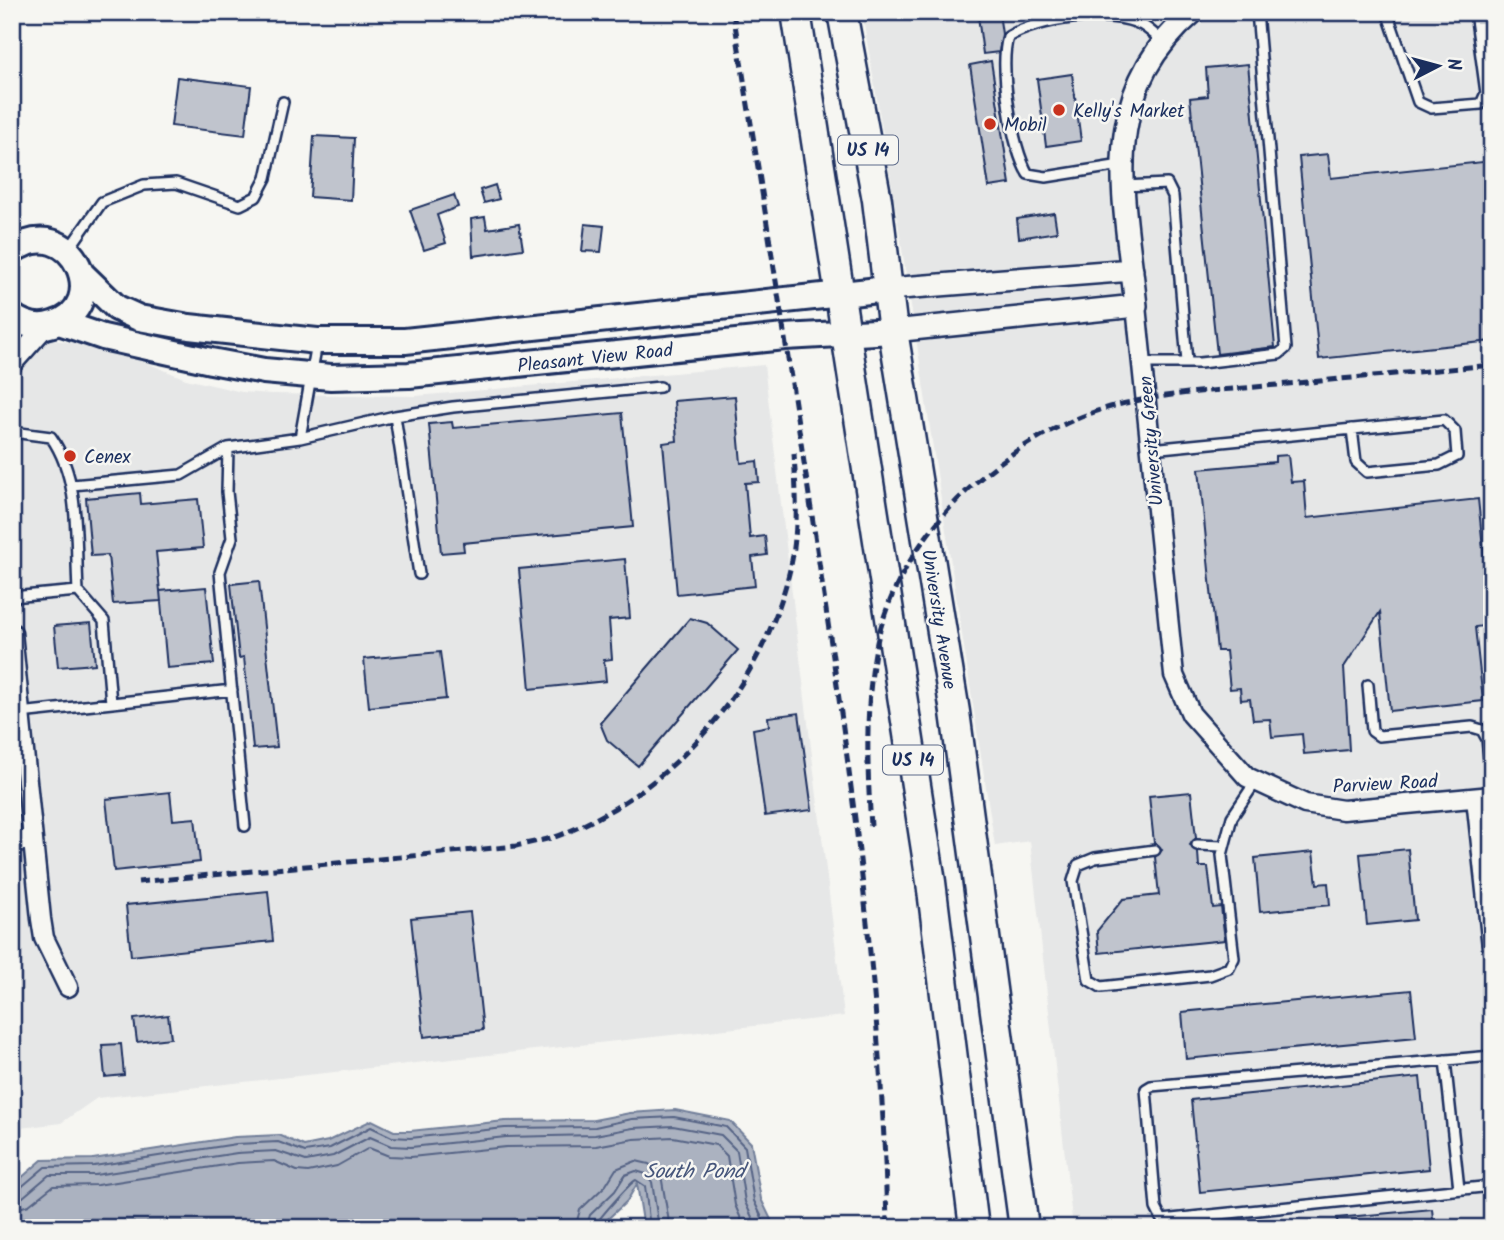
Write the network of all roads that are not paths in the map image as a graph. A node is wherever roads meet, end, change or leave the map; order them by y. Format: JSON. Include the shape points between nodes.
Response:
{"nodes":[{"id":1,"x":796,"y":12,"type":"edge"},
{"id":2,"x":842,"y":12,"type":"edge"},
{"id":3,"x":1139,"y":12,"type":"edge"},
{"id":4,"x":1193,"y":12,"type":"edge"},
{"id":5,"x":1257,"y":12,"type":"edge"},
{"id":6,"x":1387,"y":12,"type":"edge"},
{"id":7,"x":1475,"y":12,"type":"edge"},
{"id":8,"x":1141,"y":24,"type":"junction"},
{"id":9,"x":1164,"y":42,"type":"junction"},
{"id":10,"x":283,"y":102,"type":"dead end"},
{"id":11,"x":1122,"y":176,"type":"junction"},
{"id":12,"x":12,"y":227,"type":"edge"},
{"id":13,"x":41,"y":240,"type":"junction"},
{"id":14,"x":68,"y":250,"type":"junction"},
{"id":15,"x":12,"y":251,"type":"edge"},
{"id":16,"x":1132,"y":270,"type":"junction"},
{"id":17,"x":83,"y":275,"type":"junction"},
{"id":18,"x":888,"y":289,"type":"junction"},
{"id":19,"x":839,"y":295,"type":"junction"},
{"id":20,"x":1136,"y":306,"type":"junction"},
{"id":21,"x":12,"y":316,"type":"edge"},
{"id":22,"x":53,"y":324,"type":"junction"},
{"id":23,"x":893,"y":331,"type":"junction"},
{"id":24,"x":845,"y":334,"type":"junction"},
{"id":25,"x":317,"y":341,"type":"junction"},
{"id":26,"x":1187,"y":362,"type":"junction"},
{"id":27,"x":1142,"y":363,"type":"junction"},
{"id":28,"x":12,"y":364,"type":"edge"},
{"id":29,"x":311,"y":375,"type":"junction"},
{"id":30,"x":660,"y":387,"type":"dead end"},
{"id":31,"x":395,"y":416,"type":"junction"},
{"id":32,"x":1352,"y":429,"type":"junction"},
{"id":33,"x":12,"y":432,"type":"edge"},
{"id":34,"x":300,"y":438,"type":"junction"},
{"id":35,"x":228,"y":449,"type":"junction"},
{"id":36,"x":1151,"y":449,"type":"junction"},
{"id":37,"x":72,"y":485,"type":"junction"},
{"id":38,"x":419,"y":574,"type":"dead end"},
{"id":39,"x":78,"y":591,"type":"junction"},
{"id":40,"x":12,"y":597,"type":"edge"},
{"id":41,"x":12,"y":633,"type":"edge"},
{"id":42,"x":1368,"y":685,"type":"dead end"},
{"id":43,"x":232,"y":690,"type":"junction"},
{"id":44,"x":110,"y":703,"type":"junction"},
{"id":45,"x":20,"y":713,"type":"junction"},
{"id":46,"x":1251,"y":778,"type":"junction"},
{"id":47,"x":1492,"y":788,"type":"edge"},
{"id":48,"x":1484,"y":797,"type":"edge"},
{"id":49,"x":245,"y":826,"type":"dead end"},
{"id":50,"x":33,"y":840,"type":"junction"},
{"id":51,"x":12,"y":842,"type":"edge"},
{"id":52,"x":1197,"y":845,"type":"dead end"},
{"id":53,"x":1223,"y":846,"type":"junction"},
{"id":54,"x":1155,"y":850,"type":"dead end"},
{"id":55,"x":1492,"y":947,"type":"edge"},
{"id":56,"x":68,"y":987,"type":"dead end"},
{"id":57,"x":1492,"y":1056,"type":"edge"},
{"id":58,"x":1445,"y":1060,"type":"junction"},
{"id":59,"x":1492,"y":1186,"type":"edge"},
{"id":60,"x":1459,"y":1189,"type":"junction"},
{"id":61,"x":974,"y":1228,"type":"edge"},
{"id":62,"x":1024,"y":1228,"type":"edge"}],
"edges":[{"from":1,"to":19,"type":"main road","number":"US 14"},
{"from":2,"to":18,"type":"main road","name":"University Avenue","number":"US 14","via":[[877,200]]},
{"from":3,"to":8,"type":"lane"},
{"from":4,"to":9,"type":"street"},
{"from":5,"to":26,"type":"lane","via":[[1286,348],[1279,354]]},
{"from":6,"to":7,"type":"lane","via":[[1418,102],[1431,108],[1481,104],[1486,93]]},
{"from":8,"to":9,"type":"lane"},
{"from":8,"to":11,"type":"lane","via":[[1095,16],[1023,27],[1007,37],[1006,43],[1006,75],[1020,160],[1028,174]]},
{"from":9,"to":11,"type":"street","name":"University Green","via":[[1148,61],[1125,126]]},
{"from":10,"to":14,"type":"lane","via":[[266,178],[256,197],[240,205],[176,183],[144,185],[102,202]]},
{"from":11,"to":16,"type":"street","name":"University Green"},
{"from":11,"to":26,"type":"lane","via":[[1167,184],[1173,195]]},
{"from":12,"to":13,"type":"main road"},
{"from":13,"to":14,"type":"main road"},
{"from":13,"to":15,"type":"main road"},
{"from":14,"to":17,"type":"main road","name":"Pleasant View Road"},
{"from":16,"to":18,"type":"street","name":"Pleasant View Road"},
{"from":16,"to":20,"type":"street","name":"University Green"},
{"from":17,"to":22,"type":"main road","via":[[79,303]]},
{"from":17,"to":25,"type":"main road","name":"Pleasant View Road","via":[[117,307],[139,318]]},
{"from":18,"to":19,"type":"main road","name":"Pleasant View Road"},
{"from":18,"to":23,"type":"main road","name":"University Avenue","number":"US 14"},
{"from":19,"to":24,"type":"main road","number":"US 14"},
{"from":19,"to":25,"type":"main road","name":"Pleasant View Road","via":[[405,341]]},
{"from":20,"to":23,"type":"street","name":"Pleasant View Road"},
{"from":20,"to":27,"type":"street","name":"University Green"},
{"from":21,"to":22,"type":"main road","name":"Pleasant View Road","via":[[32,326]]},
{"from":22,"to":28,"type":"street"},
{"from":22,"to":29,"type":"main road","name":"Pleasant View Road","via":[[211,361]]},
{"from":23,"to":24,"type":"main road","name":"Pleasant View Road"},
{"from":23,"to":62,"type":"main road","name":"University Avenue","number":"US 14","via":[[979,873]]},
{"from":24,"to":29,"type":"main road","name":"Pleasant View Road","via":[[409,375]]},
{"from":24,"to":61,"type":"main road","number":"US 14","via":[[931,882]]},
{"from":25,"to":29,"type":"lane"},
{"from":26,"to":27,"type":"lane"},
{"from":27,"to":36,"type":"street","name":"University Green"},
{"from":29,"to":34,"type":"lane"},
{"from":30,"to":31,"type":"lane"},
{"from":31,"to":34,"type":"lane"},
{"from":31,"to":38,"type":"lane"},
{"from":32,"to":32,"type":"lane","via":[[1444,420],[1455,430],[1457,456],[1439,465],[1367,472],[1356,462]]},
{"from":32,"to":36,"type":"lane"},
{"from":33,"to":37,"type":"lane","via":[[51,437],[61,451]]},
{"from":34,"to":35,"type":"lane"},
{"from":35,"to":37,"type":"lane","via":[[181,475]]},
{"from":35,"to":43,"type":"lane","via":[[232,538],[220,572]]},
{"from":36,"to":46,"type":"street","name":"University Green","via":[[1174,675],[1191,713]]},
{"from":37,"to":39,"type":"lane"},
{"from":39,"to":40,"type":"lane"},
{"from":39,"to":44,"type":"lane","via":[[104,621]]},
{"from":41,"to":45,"type":"street"},
{"from":42,"to":47,"type":"lane","via":[[1372,731],[1379,736],[1472,727],[1482,730]]},
{"from":43,"to":44,"type":"lane"},
{"from":43,"to":49,"type":"lane"},
{"from":44,"to":45,"type":"lane"},
{"from":45,"to":50,"type":"street"},
{"from":46,"to":48,"type":"street","name":"Parview Road","via":[[1305,804],[1343,810]]},
{"from":46,"to":53,"type":"lane"},
{"from":48,"to":55,"type":"street"},
{"from":50,"to":51,"type":"street"},
{"from":50,"to":56,"type":"street","via":[[44,937]]},
{"from":52,"to":53,"type":"lane"},
{"from":53,"to":54,"type":"lane","via":[[1234,958],[1229,968],[1210,975],[1101,987],[1089,980],[1073,881],[1078,865],[1095,858]]},
{"from":57,"to":58,"type":"lane"},
{"from":58,"to":60,"type":"lane"},
{"from":58,"to":60,"type":"lane","via":[[1151,1086],[1146,1089],[1156,1208],[1162,1220]]},
{"from":59,"to":60,"type":"lane"}]}
